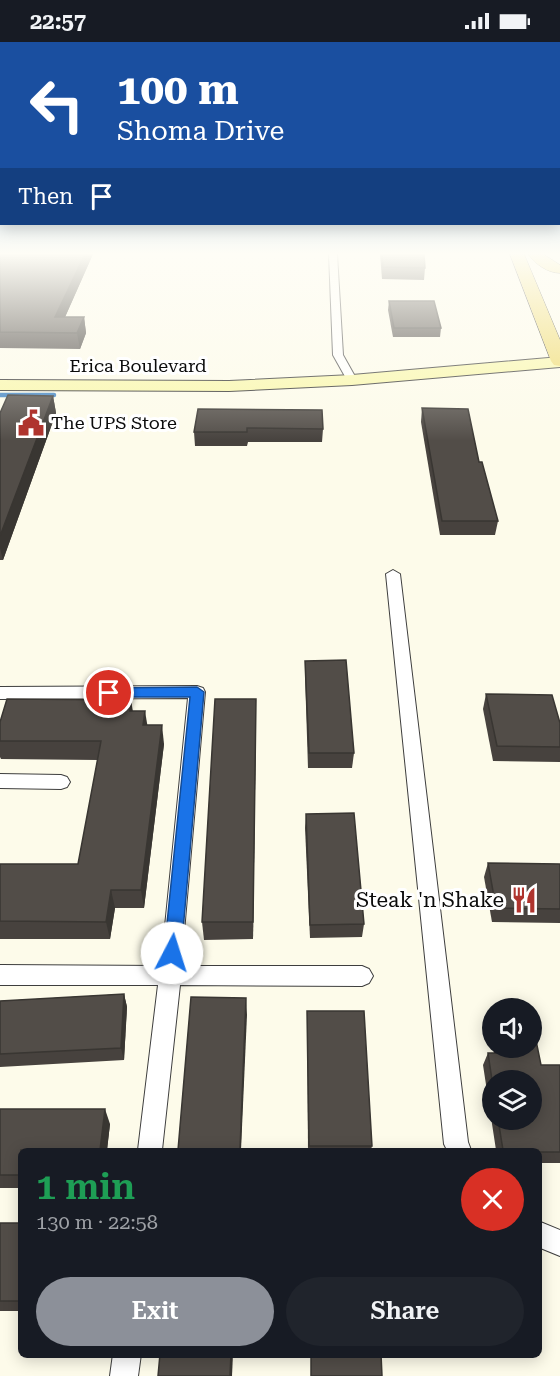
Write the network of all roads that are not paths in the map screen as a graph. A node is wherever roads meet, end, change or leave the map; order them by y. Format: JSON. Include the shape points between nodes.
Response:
{"nodes":[{"id":1,"x":336,"y":316,"type":"edge"},
{"id":2,"x":542,"y":316,"type":"edge"},
{"id":3,"x":560,"y":362,"type":"edge"},
{"id":4,"x":0,"y":377,"type":"edge"},
{"id":5,"x":352,"y":380,"type":"junction"},
{"id":6,"x":275,"y":382,"type":"junction"},
{"id":7,"x":0,"y":385,"type":"edge"},
{"id":8,"x":393,"y":574,"type":"dead end"},
{"id":9,"x":0,"y":693,"type":"edge"},
{"id":10,"x":0,"y":782,"type":"edge"},
{"id":11,"x":61,"y":782,"type":"dead end"},
{"id":12,"x":0,"y":975,"type":"edge"},
{"id":13,"x":170,"y":976,"type":"junction"},
{"id":14,"x":362,"y":976,"type":"dead end"},
{"id":15,"x":150,"y":1148,"type":"edge"},
{"id":16,"x":458,"y":1148,"type":"edge"},
{"id":17,"x":542,"y":1236,"type":"edge"},
{"id":18,"x":560,"y":1243,"type":"edge"},
{"id":19,"x":126,"y":1358,"type":"edge"},
{"id":20,"x":124,"y":1376,"type":"edge"}],
"edges":[{"from":1,"to":5,"type":"street","via":[[338,355]]},
{"from":2,"to":3,"type":"main road"},
{"from":3,"to":5,"type":"street","name":"Erica Boulevard"},
{"from":4,"to":6,"type":"street","name":"Erica Boulevard","via":[[232,377]]},
{"from":5,"to":6,"type":"street","name":"Erica Boulevard"},
{"from":6,"to":7,"type":"street","name":"Erica Boulevard","via":[[230,386]]},
{"from":8,"to":16,"type":"street"},
{"from":9,"to":13,"type":"street","via":[[197,692]]},
{"from":10,"to":11,"type":"street"},
{"from":12,"to":13,"type":"street"},
{"from":13,"to":14,"type":"street"},
{"from":13,"to":15,"type":"street"},
{"from":17,"to":18,"type":"street"},
{"from":19,"to":20,"type":"street"}]}
